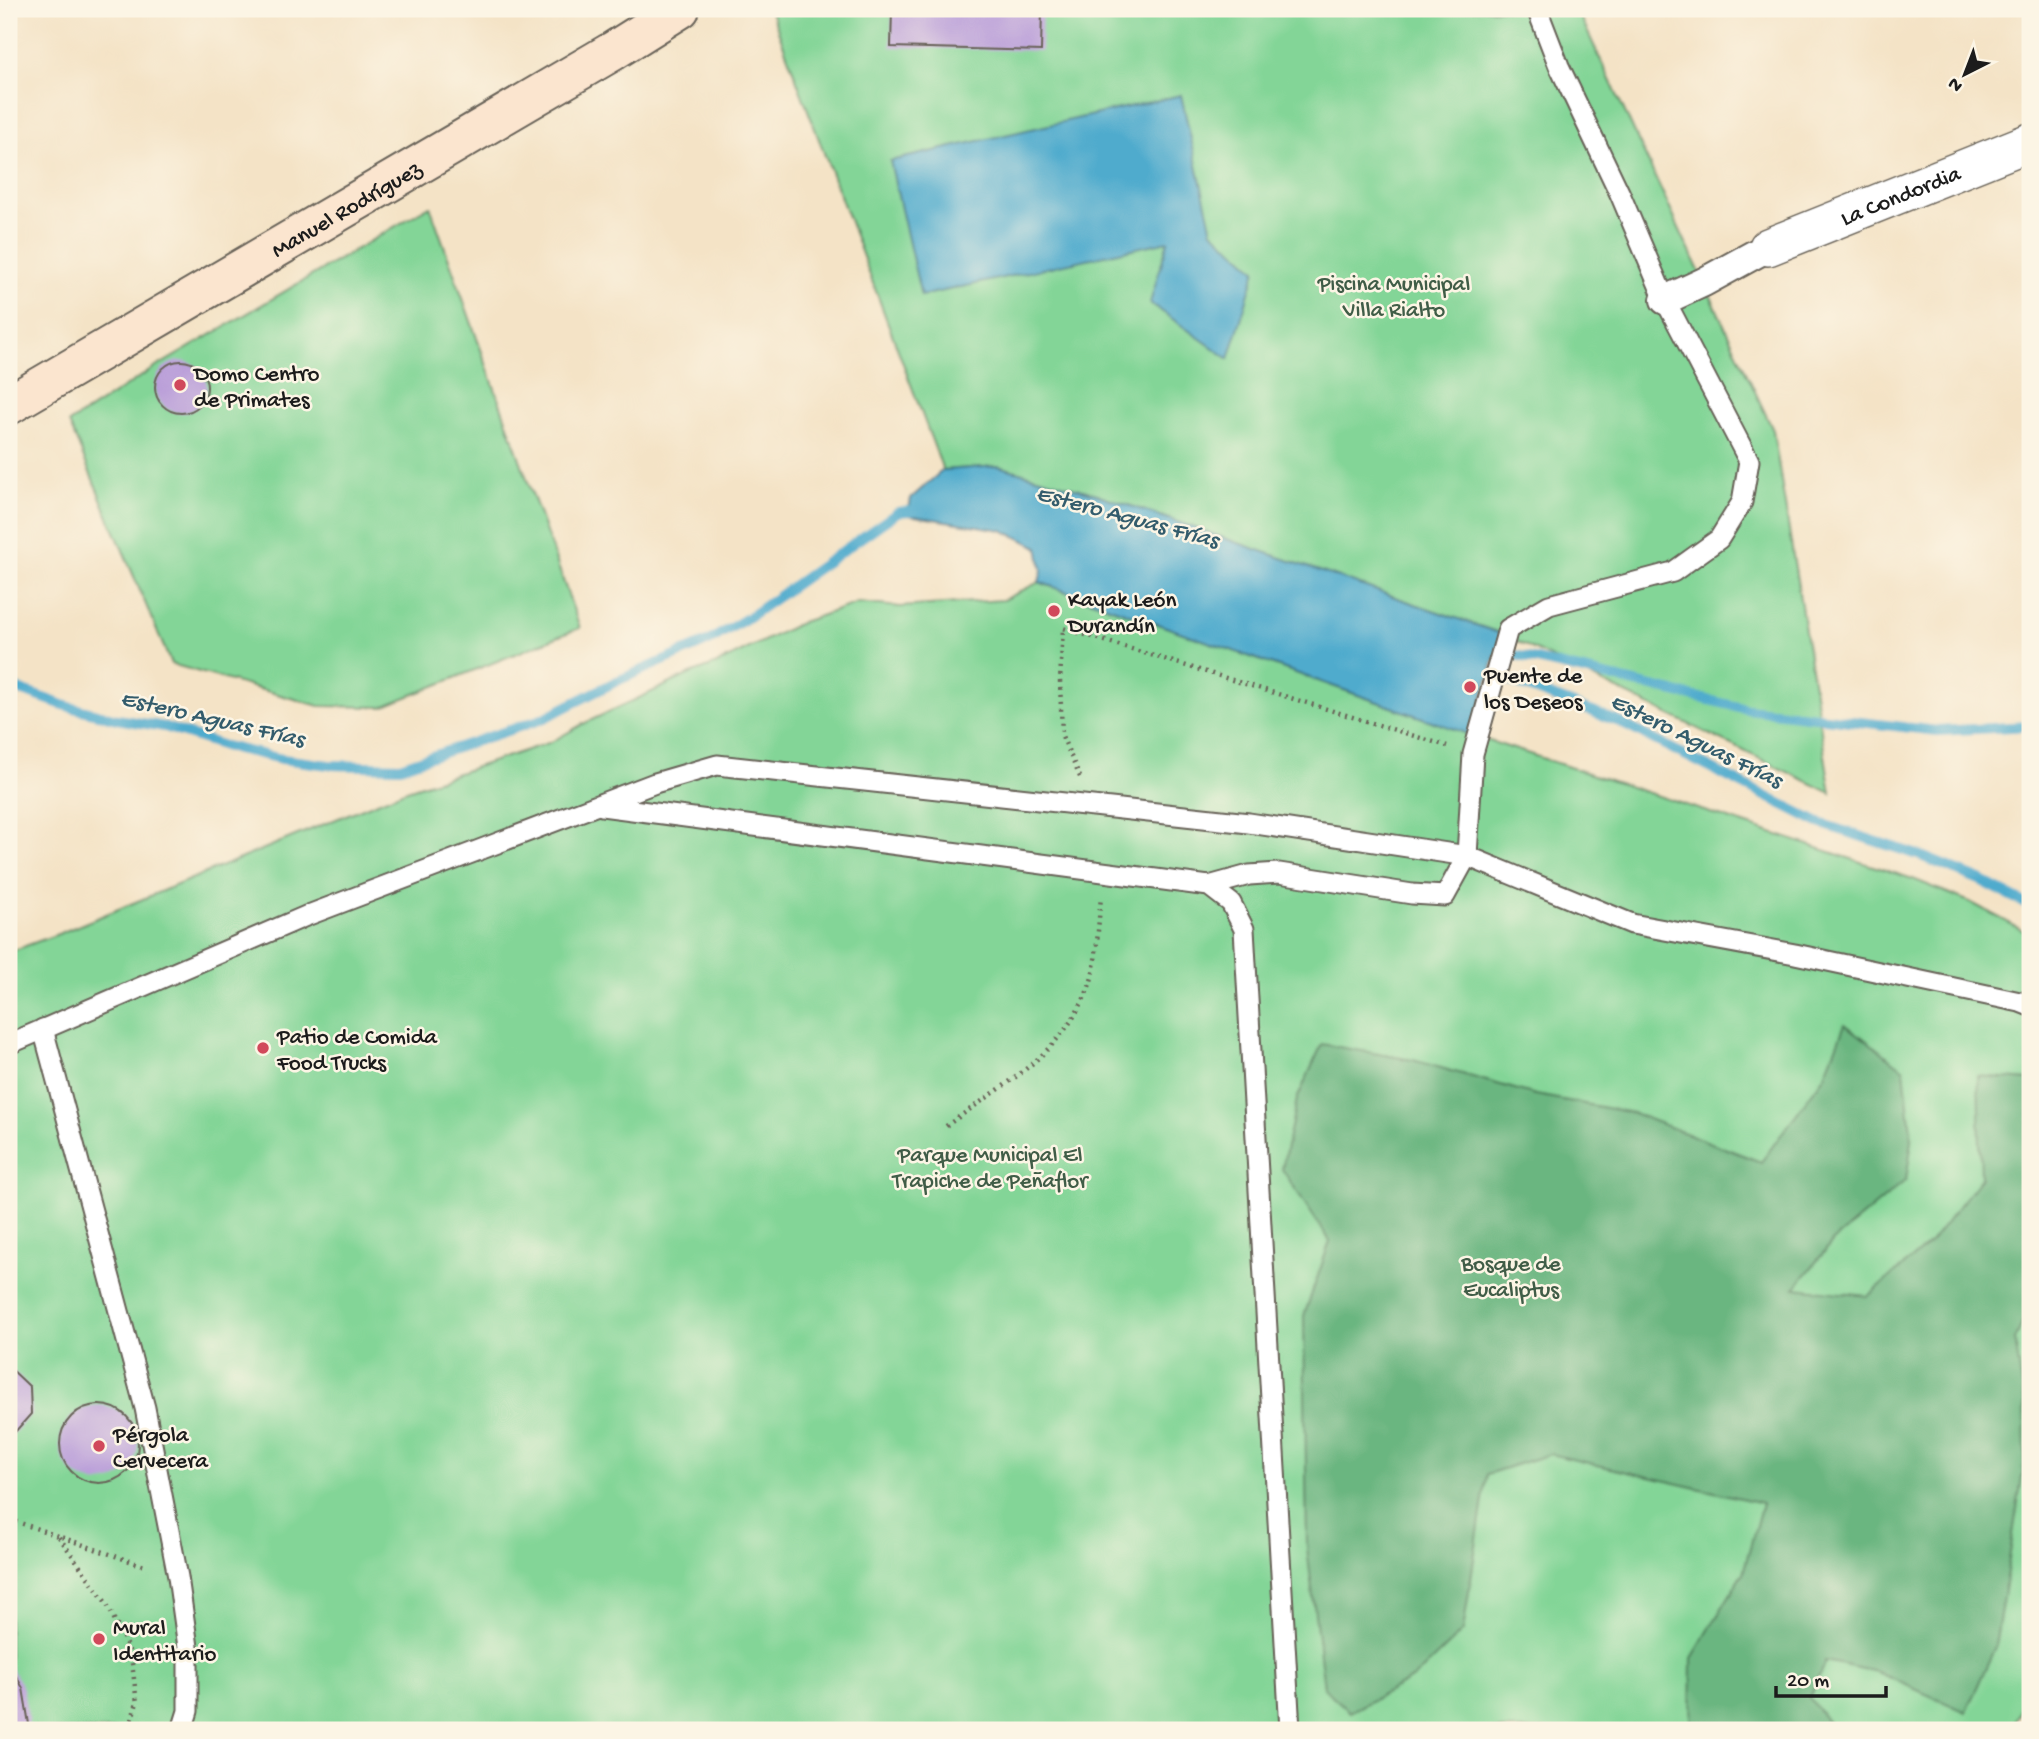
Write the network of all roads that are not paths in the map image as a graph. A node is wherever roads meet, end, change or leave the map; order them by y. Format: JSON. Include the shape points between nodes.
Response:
{"nodes":[{"id":1,"x":680,"y":9,"type":"edge"},
{"id":2,"x":1538,"y":9,"type":"edge"},
{"id":3,"x":2030,"y":142,"type":"edge"},
{"id":4,"x":1769,"y":247,"type":"joint"},
{"id":5,"x":1665,"y":300,"type":"junction"},
{"id":6,"x":9,"y":405,"type":"edge"},
{"id":7,"x":597,"y":805,"type":"junction"},
{"id":8,"x":1467,"y":856,"type":"junction"},
{"id":9,"x":1209,"y":886,"type":"junction"},
{"id":10,"x":2030,"y":1006,"type":"edge"},
{"id":11,"x":43,"y":1029,"type":"junction"},
{"id":12,"x":9,"y":1044,"type":"edge"},
{"id":13,"x":181,"y":1730,"type":"edge"},
{"id":14,"x":1290,"y":1730,"type":"edge"}],
"edges":[{"from":1,"to":6,"type":"main road","name":"Manuel Rodríguez"},
{"from":2,"to":5,"type":"lane"},
{"from":3,"to":4,"type":"street","name":"La Condordia"},
{"from":4,"to":5,"type":"street"},
{"from":5,"to":8,"type":"lane","via":[[1749,461],[1742,502],[1719,539],[1672,572],[1549,604],[1508,629],[1473,754]]},
{"from":7,"to":8,"type":"lane","via":[[717,765],[1249,823]]},
{"from":7,"to":9,"type":"lane"},
{"from":7,"to":11,"type":"lane","via":[[306,916]]},
{"from":8,"to":9,"type":"lane","via":[[1445,896],[1279,873]]},
{"from":8,"to":10,"type":"lane","via":[[1632,924],[1795,954]]},
{"from":9,"to":14,"type":"lane","via":[[1231,903],[1244,929]]},
{"from":11,"to":12,"type":"lane"},
{"from":11,"to":13,"type":"lane","via":[[145,1408],[188,1647],[188,1711]]}]}
